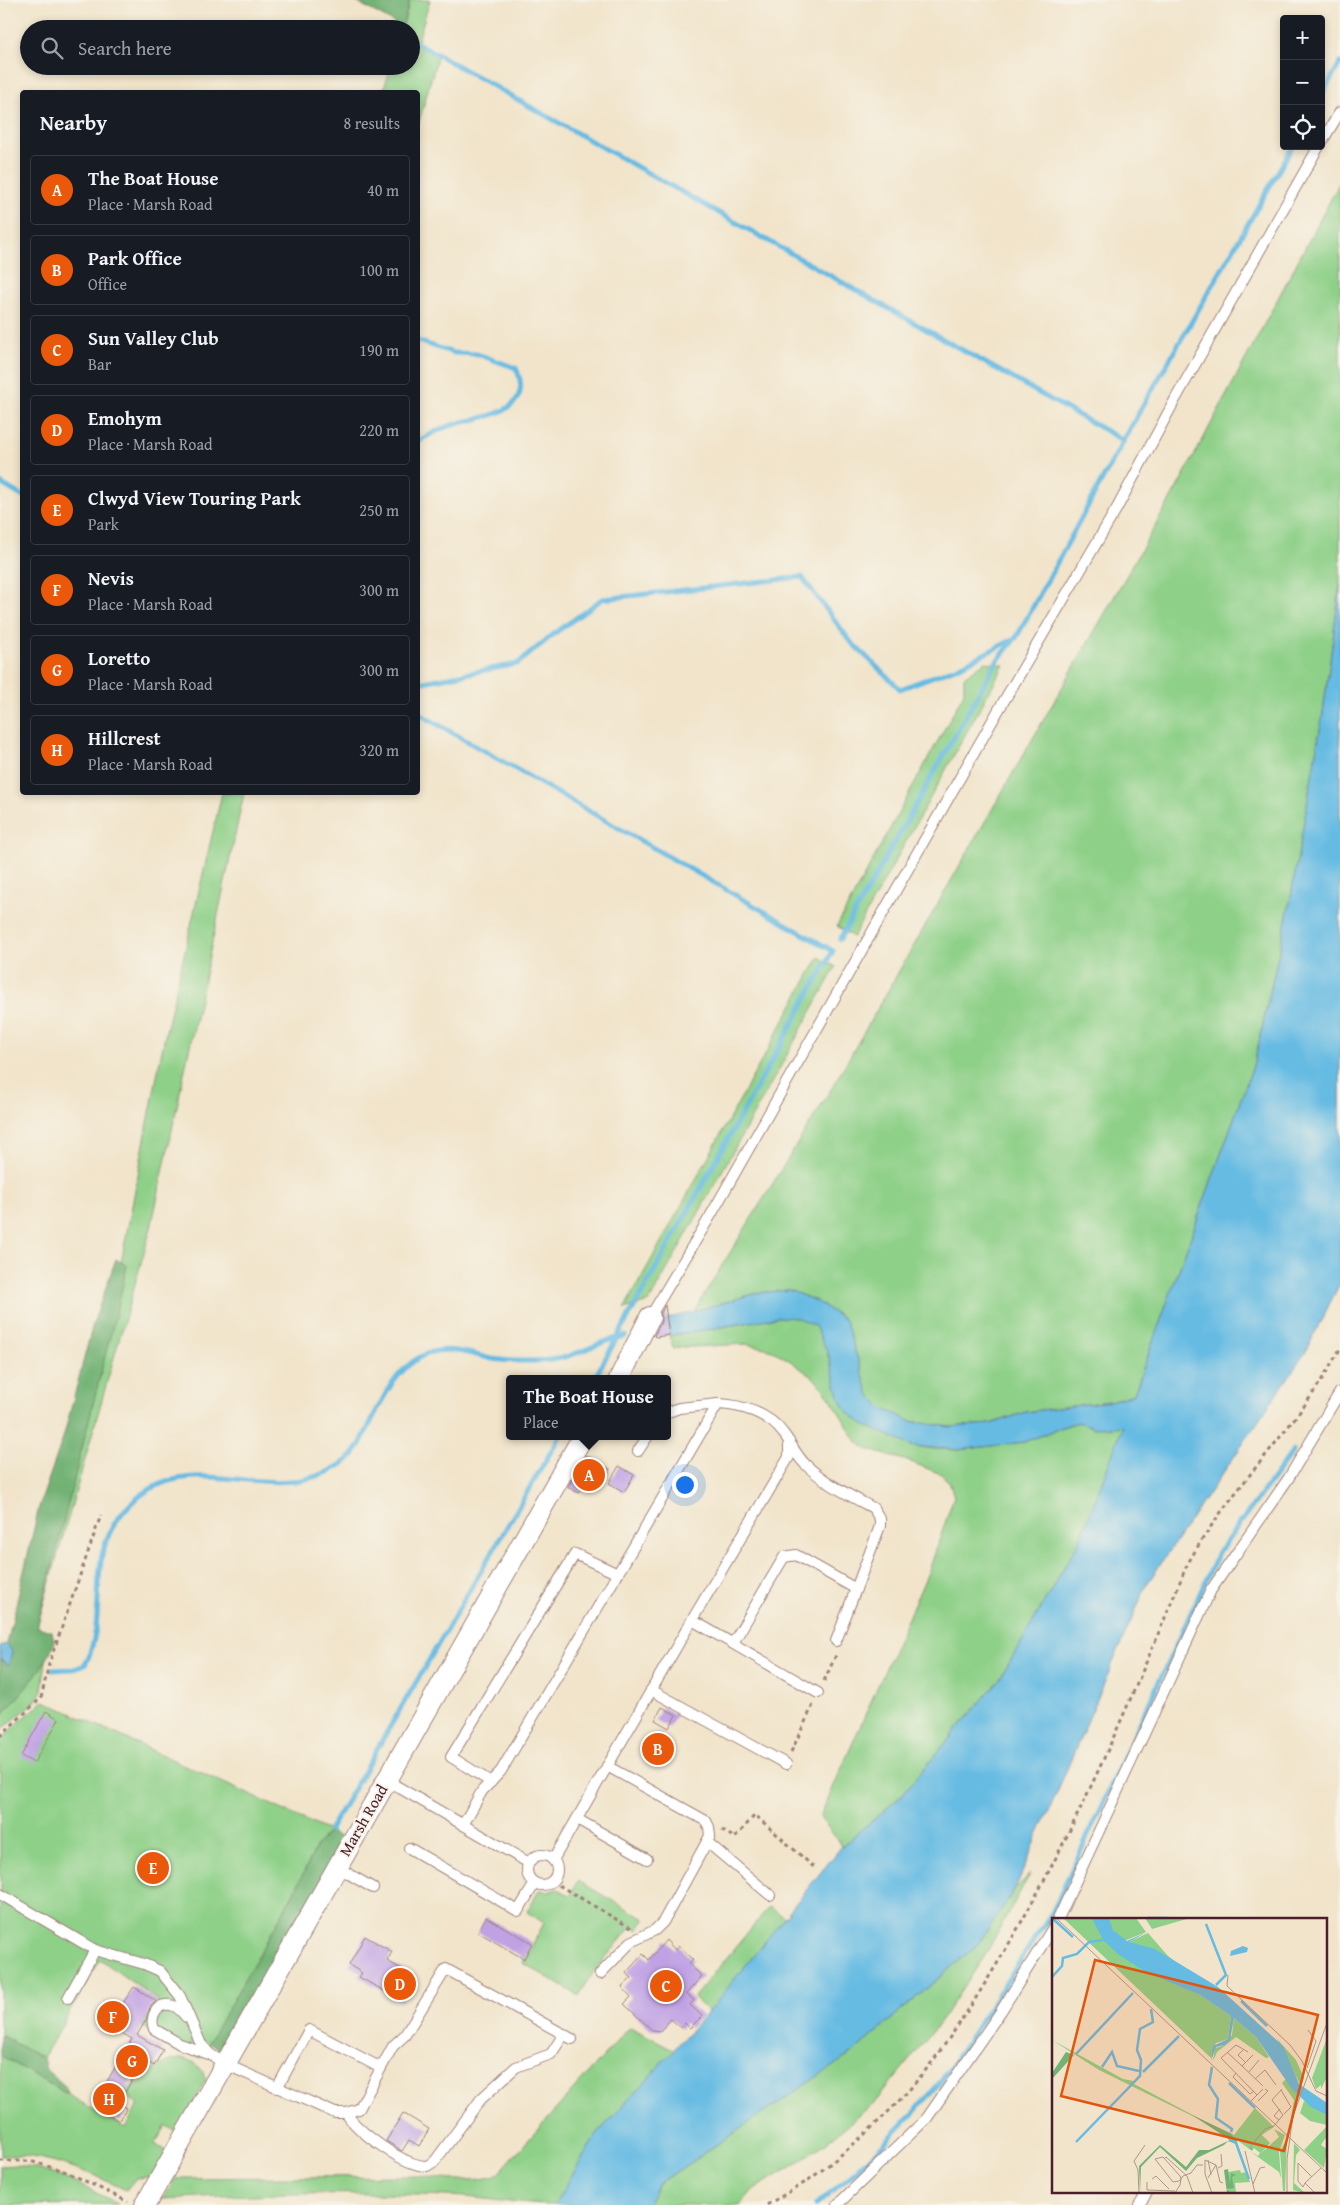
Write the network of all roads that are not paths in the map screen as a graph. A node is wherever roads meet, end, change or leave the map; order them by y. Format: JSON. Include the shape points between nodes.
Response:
{"nodes":[{"id":1,"x":1340,"y":112,"type":"edge"},
{"id":2,"x":1325,"y":137,"type":"edge"},
{"id":3,"x":1317,"y":150,"type":"edge"},
{"id":4,"x":650,"y":1317,"type":"joint"},
{"id":5,"x":620,"y":1375,"type":"edge"},
{"id":6,"x":1340,"y":1392,"type":"edge"},
{"id":7,"x":718,"y":1404,"type":"junction"},
{"id":8,"x":671,"y":1411,"type":"edge"},
{"id":9,"x":581,"y":1440,"type":"edge"},
{"id":10,"x":645,"y":1440,"type":"edge"},
{"id":11,"x":789,"y":1442,"type":"junction"},
{"id":12,"x":638,"y":1451,"type":"dead end"},
{"id":13,"x":618,"y":1574,"type":"junction"},
{"id":14,"x":856,"y":1589,"type":"junction"},
{"id":15,"x":692,"y":1620,"type":"junction"},
{"id":16,"x":836,"y":1641,"type":"dead end"},
{"id":17,"x":733,"y":1643,"type":"junction"},
{"id":18,"x":651,"y":1690,"type":"junction"},
{"id":19,"x":818,"y":1693,"type":"dead end"},
{"id":20,"x":786,"y":1764,"type":"dead end"},
{"id":21,"x":607,"y":1766,"type":"junction"},
{"id":22,"x":386,"y":1780,"type":"junction"},
{"id":23,"x":491,"y":1782,"type":"junction"},
{"id":24,"x":577,"y":1818,"type":"junction"},
{"id":25,"x":463,"y":1825,"type":"junction"},
{"id":26,"x":707,"y":1842,"type":"junction"},
{"id":27,"x":409,"y":1848,"type":"dead end"},
{"id":28,"x":647,"y":1859,"type":"dead end"},
{"id":29,"x":553,"y":1860,"type":"junction"},
{"id":30,"x":529,"y":1863,"type":"junction"},
{"id":31,"x":337,"y":1867,"type":"junction"},
{"id":32,"x":535,"y":1883,"type":"junction"},
{"id":33,"x":373,"y":1888,"type":"dead end"},
{"id":34,"x":0,"y":1894,"type":"edge"},
{"id":35,"x":770,"y":1895,"type":"dead end"},
{"id":36,"x":1058,"y":1918,"type":"edge"},
{"id":37,"x":1052,"y":1929,"type":"edge"},
{"id":38,"x":95,"y":1950,"type":"junction"},
{"id":39,"x":600,"y":1974,"type":"dead end"},
{"id":40,"x":68,"y":1998,"type":"dead end"},
{"id":41,"x":190,"y":2020,"type":"junction"},
{"id":42,"x":218,"y":2059,"type":"junction"},
{"id":43,"x":381,"y":2068,"type":"junction"},
{"id":44,"x":277,"y":2088,"type":"junction"},
{"id":45,"x":346,"y":2113,"type":"junction"},
{"id":46,"x":1147,"y":2192,"type":"edge"},
{"id":47,"x":145,"y":2205,"type":"edge"},
{"id":48,"x":837,"y":2205,"type":"edge"},
{"id":49,"x":1139,"y":2205,"type":"edge"}],
"edges":[{"from":1,"to":2,"type":"lane"},
{"from":3,"to":4,"type":"lane","via":[[1117,508]]},
{"from":4,"to":5,"type":"street"},
{"from":6,"to":36,"type":"lane","via":[[1288,1479],[1211,1590]]},
{"from":7,"to":8,"type":"lane"},
{"from":7,"to":11,"type":"lane","via":[[735,1404],[759,1413],[773,1422]]},
{"from":7,"to":13,"type":"lane"},
{"from":9,"to":22,"type":"street","name":"Marsh Road"},
{"from":10,"to":12,"type":"lane"},
{"from":11,"to":14,"type":"lane","via":[[805,1464],[832,1486],[878,1513],[880,1526]]},
{"from":11,"to":15,"type":"lane","via":[[789,1457]]},
{"from":13,"to":23,"type":"lane","via":[[501,1771]]},
{"from":13,"to":23,"type":"lane","via":[[575,1554],[450,1757]]},
{"from":14,"to":16,"type":"lane"},
{"from":14,"to":17,"type":"lane","via":[[796,1554],[784,1557]]},
{"from":15,"to":17,"type":"lane"},
{"from":15,"to":18,"type":"lane"},
{"from":17,"to":19,"type":"lane"},
{"from":18,"to":20,"type":"lane"},
{"from":18,"to":21,"type":"lane"},
{"from":21,"to":24,"type":"lane"},
{"from":21,"to":26,"type":"lane","via":[[706,1821],[710,1836]]},
{"from":22,"to":25,"type":"lane"},
{"from":22,"to":31,"type":"street","name":"Marsh Road"},
{"from":23,"to":25,"type":"lane","via":[[482,1791]]},
{"from":24,"to":28,"type":"lane"},
{"from":24,"to":29,"type":"lane"},
{"from":25,"to":30,"type":"lane"},
{"from":26,"to":35,"type":"lane"},
{"from":26,"to":39,"type":"lane","via":[[663,1922],[631,1942]]},
{"from":27,"to":32,"type":"lane","via":[[518,1911]]},
{"from":29,"to":30,"type":"lane","via":[[540,1855]]},
{"from":29,"to":32,"type":"lane","via":[[557,1873],[552,1882]]},
{"from":30,"to":32,"type":"lane","via":[[527,1873]]},
{"from":31,"to":33,"type":"lane"},
{"from":31,"to":42,"type":"street","name":"Marsh Road"},
{"from":34,"to":38,"type":"lane"},
{"from":37,"to":48,"type":"lane","via":[[1002,2011],[927,2118]]},
{"from":38,"to":40,"type":"lane"},
{"from":38,"to":41,"type":"lane","via":[[160,1971],[180,1996]]},
{"from":41,"to":42,"type":"lane","via":[[201,2044]]},
{"from":41,"to":42,"type":"lane","via":[[176,2007],[167,2004],[154,2012],[152,2023],[154,2029],[180,2044]]},
{"from":42,"to":44,"type":"lane"},
{"from":42,"to":47,"type":"street","name":"Marsh Road"},
{"from":43,"to":44,"type":"lane","via":[[309,2030]]},
{"from":43,"to":45,"type":"lane","via":[[359,2109]]},
{"from":43,"to":45,"type":"lane","via":[[446,1969],[568,2037],[551,2054],[516,2067],[481,2099],[435,2161],[427,2166],[414,2164],[379,2144],[358,2128]]},
{"from":44,"to":45,"type":"lane","via":[[335,2113]]},
{"from":46,"to":49,"type":"lane"}]}
